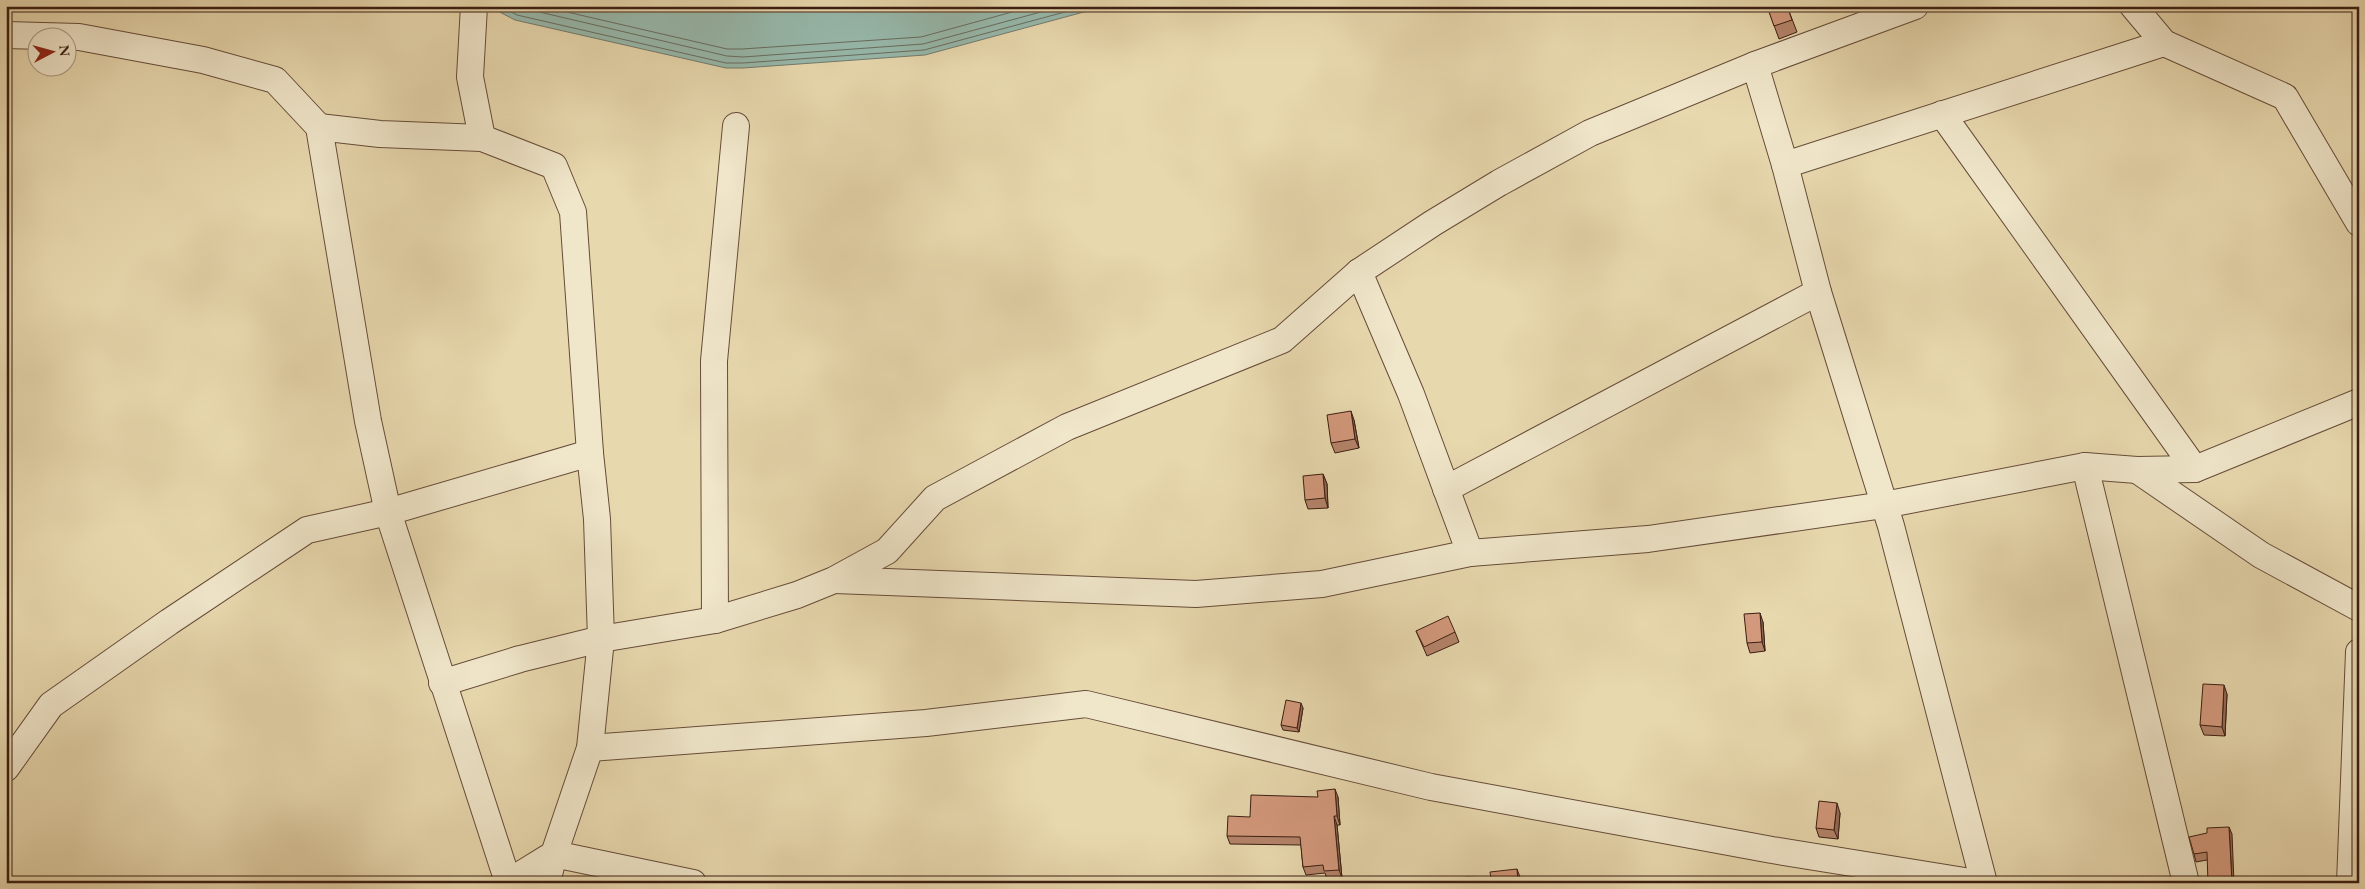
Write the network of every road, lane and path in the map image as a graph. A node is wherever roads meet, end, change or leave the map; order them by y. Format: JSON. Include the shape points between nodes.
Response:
{"nodes":[{"id":1,"x":474,"y":6,"type":"edge"},
{"id":2,"x":1916,"y":6,"type":"edge"},
{"id":3,"x":2133,"y":6,"type":"edge"},
{"id":4,"x":6,"y":35,"type":"edge"},
{"id":5,"x":2164,"y":43,"type":"junction"},
{"id":6,"x":1755,"y":65,"type":"junction"},
{"id":7,"x":1942,"y":114,"type":"junction"},
{"id":8,"x":736,"y":126,"type":"dead end"},
{"id":9,"x":319,"y":127,"type":"junction"},
{"id":10,"x":482,"y":138,"type":"junction"},
{"id":11,"x":1786,"y":165,"type":"junction"},
{"id":12,"x":2359,"y":223,"type":"edge"},
{"id":13,"x":1359,"y":272,"type":"junction"},
{"id":14,"x":1818,"y":292,"type":"junction"},
{"id":15,"x":2359,"y":402,"type":"edge"},
{"id":16,"x":590,"y":453,"type":"junction"},
{"id":17,"x":2085,"y":466,"type":"junction"},
{"id":18,"x":2195,"y":469,"type":"junction"},
{"id":19,"x":2138,"y":470,"type":"junction"},
{"id":20,"x":1446,"y":489,"type":"junction"},
{"id":21,"x":1884,"y":505,"type":"junction"},
{"id":22,"x":388,"y":512,"type":"junction"},
{"id":23,"x":1470,"y":553,"type":"junction"},
{"id":24,"x":834,"y":580,"type":"junction"},
{"id":25,"x":2359,"y":608,"type":"edge"},
{"id":26,"x":715,"y":620,"type":"junction"},
{"id":27,"x":601,"y":639,"type":"junction"},
{"id":28,"x":2359,"y":652,"type":"edge"},
{"id":29,"x":442,"y":683,"type":"junction"},
{"id":30,"x":590,"y":748,"type":"junction"},
{"id":31,"x":6,"y":768,"type":"edge"},
{"id":32,"x":554,"y":854,"type":"junction"},
{"id":33,"x":507,"y":882,"type":"edge"},
{"id":34,"x":547,"y":883,"type":"edge"},
{"id":35,"x":694,"y":883,"type":"edge"},
{"id":36,"x":1976,"y":883,"type":"edge"},
{"id":37,"x":1984,"y":883,"type":"edge"},
{"id":38,"x":2186,"y":883,"type":"edge"},
{"id":39,"x":2350,"y":883,"type":"edge"}],
"edges":[{"from":1,"to":10,"type":"street","via":[[470,77]]},
{"from":2,"to":6,"type":"street"},
{"from":3,"to":5,"type":"street"},
{"from":4,"to":9,"type":"street","via":[[79,37],[203,60],[275,80]]},
{"from":5,"to":7,"type":"street"},
{"from":5,"to":12,"type":"street","via":[[2285,96]]},
{"from":6,"to":11,"type":"street"},
{"from":6,"to":13,"type":"street","via":[[1590,133],[1499,183]]},
{"from":7,"to":11,"type":"street"},
{"from":7,"to":18,"type":"street"},
{"from":8,"to":26,"type":"street","via":[[714,361]]},
{"from":9,"to":10,"type":"street","via":[[380,134]]},
{"from":9,"to":22,"type":"street","via":[[368,421]]},
{"from":10,"to":16,"type":"street","via":[[554,166],[573,212]]},
{"from":11,"to":14,"type":"street"},
{"from":13,"to":20,"type":"street","via":[[1411,394]]},
{"from":13,"to":24,"type":"street","via":[[1282,340],[1067,427],[935,498],[887,551]]},
{"from":14,"to":20,"type":"street"},
{"from":14,"to":21,"type":"street"},
{"from":15,"to":18,"type":"street"},
{"from":16,"to":22,"type":"street"},
{"from":16,"to":27,"type":"street","via":[[597,519]]},
{"from":17,"to":19,"type":"street"},
{"from":17,"to":21,"type":"street"},
{"from":17,"to":38,"type":"street"},
{"from":18,"to":19,"type":"street"},
{"from":19,"to":25,"type":"street","via":[[2261,555]]},
{"from":20,"to":23,"type":"street"},
{"from":21,"to":23,"type":"street","via":[[1648,539]]},
{"from":21,"to":37,"type":"street"},
{"from":22,"to":29,"type":"street"},
{"from":22,"to":31,"type":"street","via":[[307,530],[169,622],[51,706]]},
{"from":23,"to":24,"type":"street","via":[[1322,584],[1196,594]]},
{"from":24,"to":26,"type":"street"},
{"from":26,"to":27,"type":"street"},
{"from":27,"to":29,"type":"street"},
{"from":27,"to":30,"type":"street"},
{"from":28,"to":39,"type":"street"},
{"from":29,"to":33,"type":"street"},
{"from":30,"to":32,"type":"street"},
{"from":30,"to":36,"type":"street","via":[[926,723],[1086,704],[1431,787],[1772,850]]},
{"from":32,"to":33,"type":"street"},
{"from":32,"to":34,"type":"street"},
{"from":32,"to":35,"type":"street"}]}
